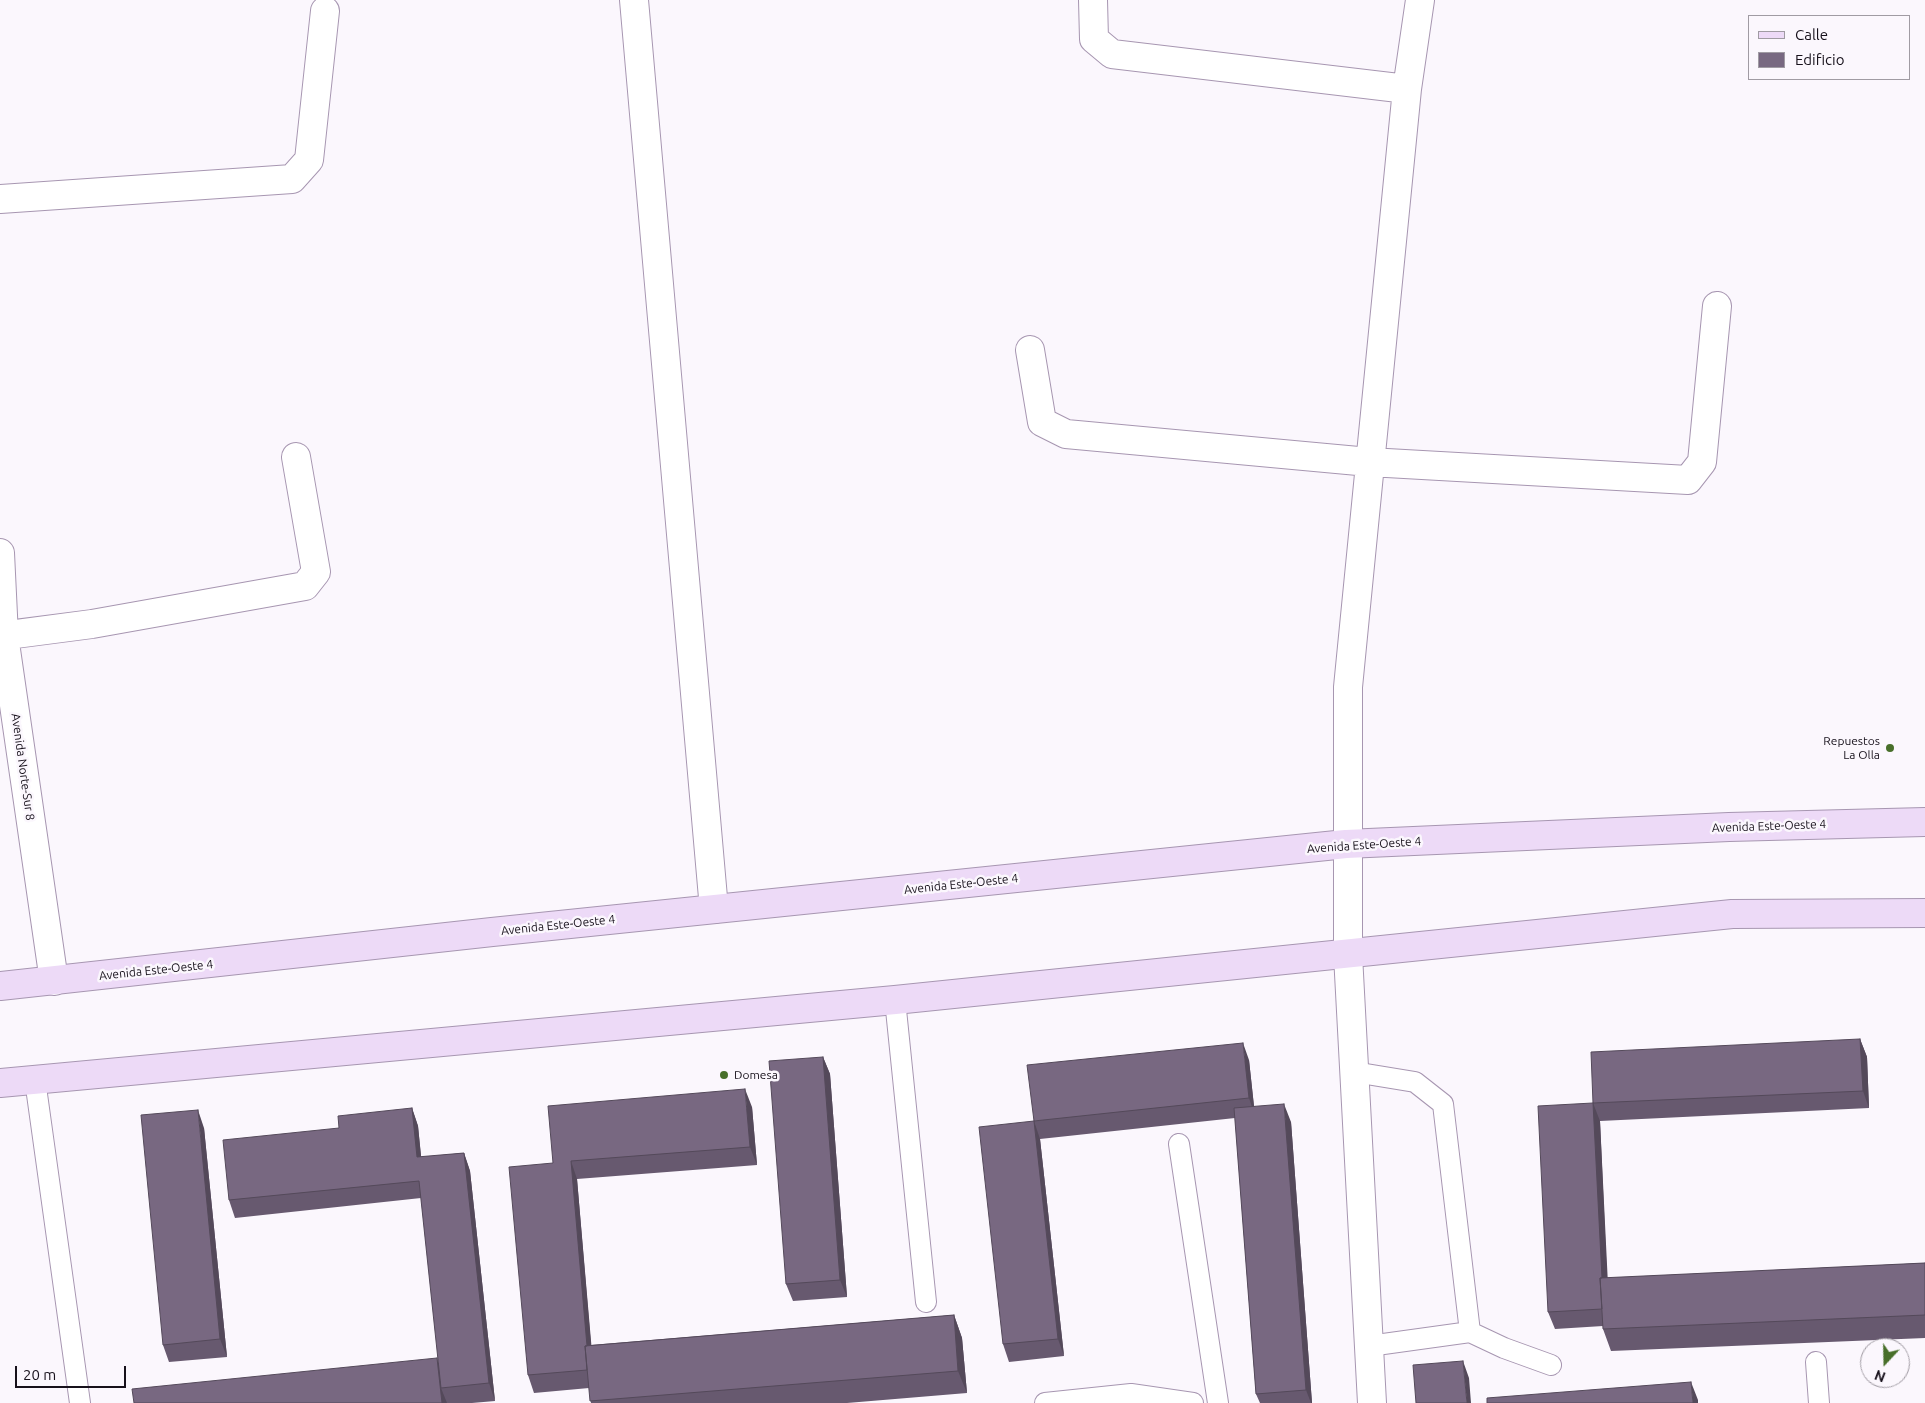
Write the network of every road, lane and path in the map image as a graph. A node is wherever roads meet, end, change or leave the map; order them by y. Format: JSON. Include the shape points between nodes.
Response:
{"nodes":[{"id":1,"x":634,"y":0,"type":"edge"},
{"id":2,"x":1093,"y":0,"type":"edge"},
{"id":3,"x":1420,"y":0,"type":"edge"},
{"id":4,"x":325,"y":11,"type":"dead end"},
{"id":5,"x":1407,"y":90,"type":"junction"},
{"id":6,"x":0,"y":200,"type":"edge"},
{"id":7,"x":1717,"y":306,"type":"dead end"},
{"id":8,"x":1030,"y":350,"type":"dead end"},
{"id":9,"x":296,"y":457,"type":"dead end"},
{"id":10,"x":1369,"y":462,"type":"junction"},
{"id":11,"x":0,"y":553,"type":"edge"},
{"id":12,"x":2,"y":636,"type":"edge"},
{"id":13,"x":1925,"y":822,"type":"edge"},
{"id":14,"x":1346,"y":844,"type":"junction"},
{"id":15,"x":714,"y":909,"type":"junction"},
{"id":16,"x":1925,"y":913,"type":"edge"},
{"id":17,"x":1348,"y":955,"type":"junction"},
{"id":18,"x":54,"y":981,"type":"junction"},
{"id":19,"x":0,"y":986,"type":"edge"},
{"id":20,"x":895,"y":1000,"type":"junction"},
{"id":21,"x":1354,"y":1072,"type":"junction"},
{"id":22,"x":35,"y":1080,"type":"junction"},
{"id":23,"x":0,"y":1083,"type":"edge"},
{"id":24,"x":1178,"y":1144,"type":"dead end"},
{"id":25,"x":926,"y":1302,"type":"dead end"},
{"id":26,"x":1470,"y":1332,"type":"junction"},
{"id":27,"x":1369,"y":1346,"type":"junction"},
{"id":28,"x":1816,"y":1362,"type":"dead end"},
{"id":29,"x":1551,"y":1365,"type":"dead end"},
{"id":30,"x":80,"y":1403,"type":"edge"},
{"id":31,"x":1045,"y":1403,"type":"edge"},
{"id":32,"x":1193,"y":1403,"type":"edge"},
{"id":33,"x":1218,"y":1403,"type":"edge"},
{"id":34,"x":1372,"y":1403,"type":"edge"},
{"id":35,"x":1818,"y":1403,"type":"edge"}],
"edges":[{"from":1,"to":15,"type":"street"},
{"from":2,"to":5,"type":"street","via":[[1094,39],[1112,54]]},
{"from":3,"to":5,"type":"street"},
{"from":4,"to":6,"type":"street","via":[[309,160],[292,179]]},
{"from":5,"to":10,"type":"street"},
{"from":7,"to":10,"type":"street","via":[[1702,462],[1688,480]]},
{"from":8,"to":10,"type":"street","via":[[1042,422],[1066,434]]},
{"from":9,"to":12,"type":"street","via":[[316,572],[305,586],[92,624]]},
{"from":10,"to":14,"type":"street","via":[[1348,687]]},
{"from":11,"to":12,"type":"street","name":"Avenida Norte-Sur 8"},
{"from":12,"to":18,"type":"street","name":"Avenida Norte-Sur 8"},
{"from":13,"to":14,"type":"main road","name":"Avenida Este-Oeste 4"},
{"from":14,"to":15,"type":"main road","name":"Avenida Este-Oeste 4"},
{"from":14,"to":17,"type":"street"},
{"from":15,"to":18,"type":"main road","name":"Avenida Este-Oeste 4"},
{"from":16,"to":17,"type":"main road","via":[[1732,914]]},
{"from":17,"to":20,"type":"main road"},
{"from":17,"to":21,"type":"street"},
{"from":18,"to":19,"type":"main road","name":"Avenida Este-Oeste 4"},
{"from":20,"to":22,"type":"main road"},
{"from":20,"to":25,"type":"lane"},
{"from":21,"to":26,"type":"lane","via":[[1415,1082],[1443,1104]]},
{"from":21,"to":27,"type":"street"},
{"from":22,"to":23,"type":"main road"},
{"from":22,"to":30,"type":"lane"},
{"from":24,"to":33,"type":"lane"},
{"from":26,"to":27,"type":"lane"},
{"from":26,"to":29,"type":"lane"},
{"from":27,"to":34,"type":"street"},
{"from":28,"to":35,"type":"lane"},
{"from":31,"to":32,"type":"lane","via":[[1131,1394]]}]}
